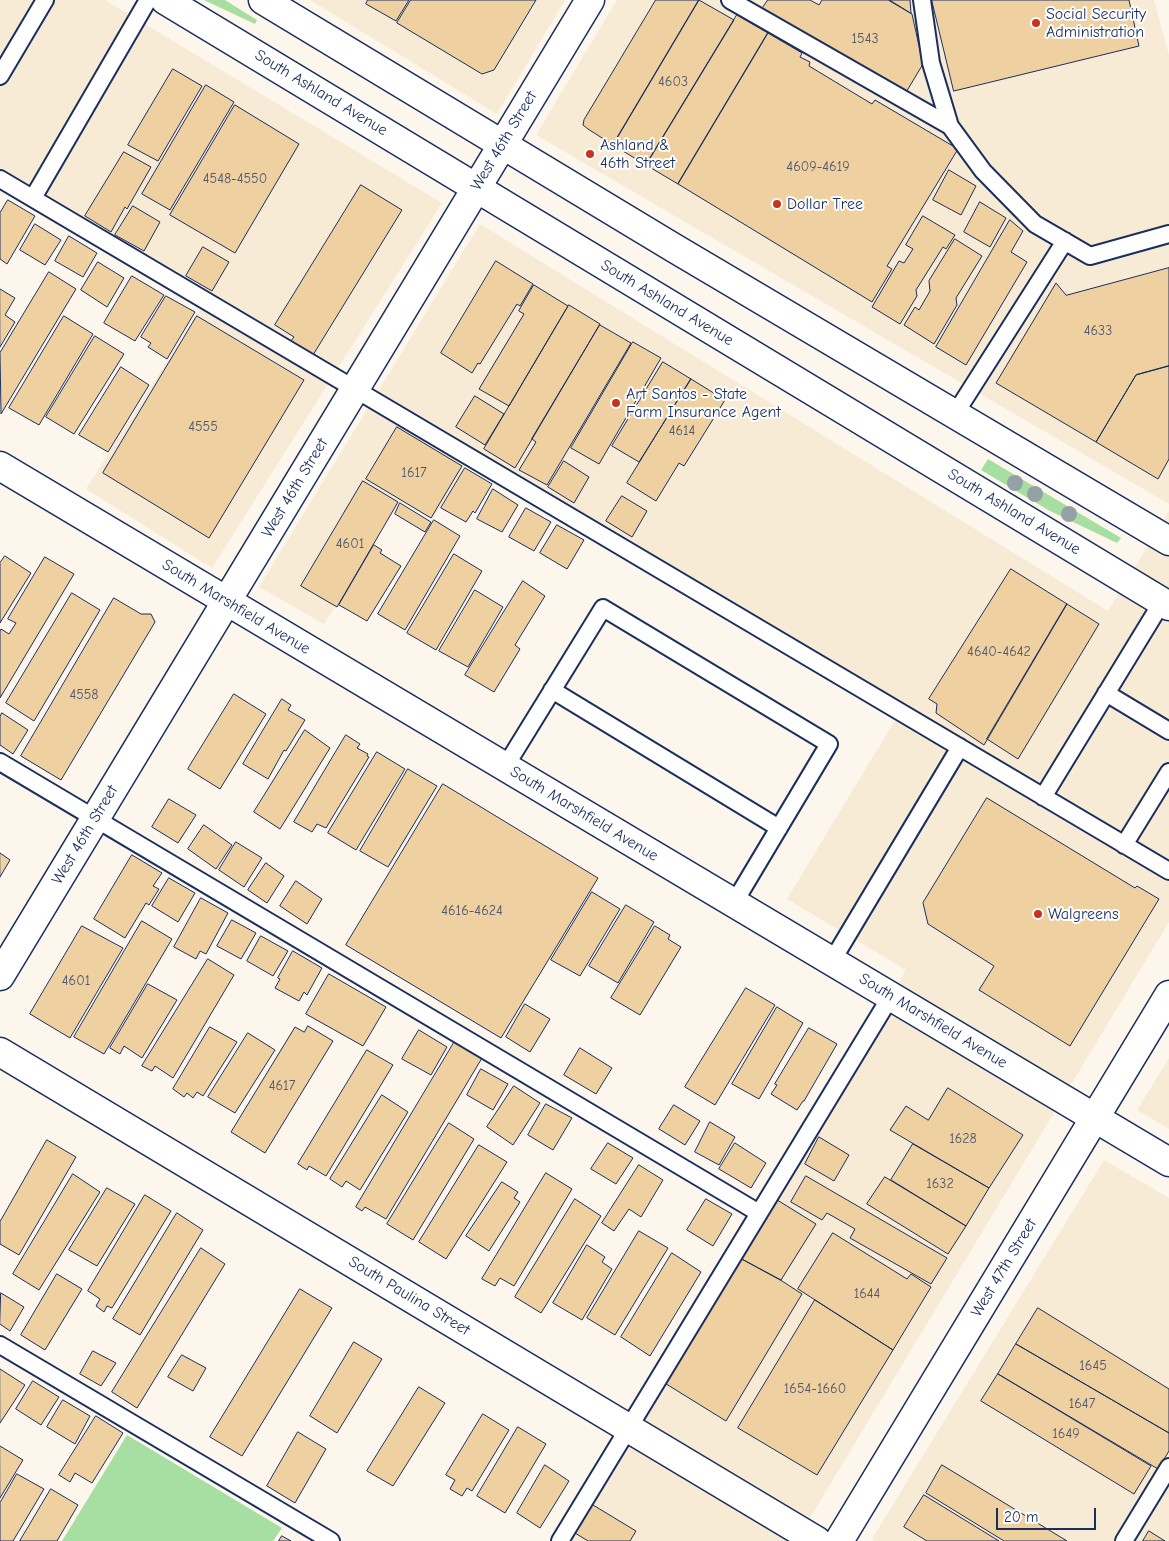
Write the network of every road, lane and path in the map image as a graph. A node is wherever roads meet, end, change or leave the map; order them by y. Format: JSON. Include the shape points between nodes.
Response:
{"nodes":[{"id":1,"x":46,"y":0,"type":"edge"},
{"id":2,"x":148,"y":0,"type":"edge"},
{"id":3,"x":166,"y":0,"type":"edge"},
{"id":4,"x":263,"y":0,"type":"edge"},
{"id":5,"x":590,"y":0,"type":"edge"},
{"id":6,"x":730,"y":0,"type":"edge"},
{"id":7,"x":922,"y":0,"type":"edge"},
{"id":8,"x":0,"y":76,"type":"edge"},
{"id":9,"x":950,"y":126,"type":"junction"},
{"id":10,"x":503,"y":144,"type":"junction"},
{"id":11,"x":0,"y":179,"type":"edge"},
{"id":12,"x":476,"y":187,"type":"junction"},
{"id":13,"x":33,"y":198,"type":"junction"},
{"id":14,"x":1169,"y":234,"type":"edge"},
{"id":15,"x":1065,"y":241,"type":"junction"},
{"id":16,"x":354,"y":389,"type":"junction"},
{"id":17,"x":955,"y":414,"type":"junction"},
{"id":18,"x":0,"y":466,"type":"edge"},
{"id":19,"x":1169,"y":541,"type":"edge"},
{"id":20,"x":226,"y":601,"type":"junction"},
{"id":21,"x":1165,"y":604,"type":"edge"},
{"id":22,"x":552,"y":690,"type":"junction"},
{"id":23,"x":1106,"y":693,"type":"junction"},
{"id":24,"x":1169,"y":731,"type":"edge"},
{"id":25,"x":960,"y":747,"type":"junction"},
{"id":26,"x":0,"y":762,"type":"edge"},
{"id":27,"x":505,"y":767,"type":"junction"},
{"id":28,"x":1169,"y":772,"type":"edge"},
{"id":29,"x":1043,"y":797,"type":"junction"},
{"id":30,"x":94,"y":819,"type":"junction"},
{"id":31,"x":778,"y":828,"type":"junction"},
{"id":32,"x":1124,"y":845,"type":"junction"},
{"id":33,"x":1169,"y":871,"type":"edge"},
{"id":34,"x":734,"y":903,"type":"junction"},
{"id":35,"x":832,"y":961,"type":"junction"},
{"id":36,"x":0,"y":976,"type":"edge"},
{"id":37,"x":1169,"y":995,"type":"edge"},
{"id":38,"x":891,"y":996,"type":"junction"},
{"id":39,"x":0,"y":1052,"type":"edge"},
{"id":40,"x":1095,"y":1117,"type":"junction"},
{"id":41,"x":1169,"y":1162,"type":"edge"},
{"id":42,"x":759,"y":1213,"type":"junction"},
{"id":43,"x":0,"y":1345,"type":"edge"},
{"id":44,"x":629,"y":1428,"type":"junction"},
{"id":45,"x":1169,"y":1467,"type":"edge"},
{"id":46,"x":331,"y":1541,"type":"edge"},
{"id":47,"x":560,"y":1541,"type":"edge"},
{"id":48,"x":818,"y":1541,"type":"edge"},
{"id":49,"x":839,"y":1541,"type":"edge"},
{"id":50,"x":1124,"y":1541,"type":"edge"}],
"edges":[{"from":1,"to":8,"type":"lane"},
{"from":2,"to":13,"type":"lane"},
{"from":3,"to":12,"type":"street","name":"South Ashland Avenue"},
{"from":4,"to":10,"type":"street"},
{"from":5,"to":10,"type":"street","name":"West 46th Street"},
{"from":6,"to":9,"type":"lane"},
{"from":7,"to":9,"type":"lane","via":[[931,63]]},
{"from":9,"to":15,"type":"lane","via":[[983,171],[1035,224]]},
{"from":10,"to":12,"type":"street","name":"West 46th Street"},
{"from":10,"to":17,"type":"street"},
{"from":11,"to":13,"type":"lane"},
{"from":12,"to":16,"type":"street","name":"West 46th Street"},
{"from":12,"to":21,"type":"street","name":"South Ashland Avenue"},
{"from":13,"to":16,"type":"lane"},
{"from":14,"to":15,"type":"lane","via":[[1090,256]]},
{"from":15,"to":17,"type":"lane"},
{"from":16,"to":20,"type":"street","name":"West 46th Street"},
{"from":16,"to":25,"type":"lane"},
{"from":17,"to":19,"type":"street"},
{"from":18,"to":20,"type":"street","name":"South Marshfield Avenue"},
{"from":20,"to":27,"type":"street","name":"South Marshfield Avenue"},
{"from":20,"to":30,"type":"street","name":"West 46th Street"},
{"from":21,"to":23,"type":"lane"},
{"from":22,"to":27,"type":"lane"},
{"from":22,"to":31,"type":"lane"},
{"from":22,"to":31,"type":"lane","via":[[603,608],[829,744]]},
{"from":23,"to":24,"type":"lane"},
{"from":23,"to":29,"type":"lane"},
{"from":25,"to":29,"type":"lane"},
{"from":25,"to":35,"type":"lane"},
{"from":26,"to":30,"type":"lane"},
{"from":27,"to":34,"type":"street","name":"South Marshfield Avenue"},
{"from":28,"to":32,"type":"lane"},
{"from":29,"to":32,"type":"lane"},
{"from":30,"to":36,"type":"street","name":"West 46th Street"},
{"from":30,"to":42,"type":"lane"},
{"from":31,"to":34,"type":"lane"},
{"from":32,"to":33,"type":"lane"},
{"from":34,"to":35,"type":"street","name":"South Marshfield Avenue"},
{"from":35,"to":38,"type":"street","name":"South Marshfield Avenue"},
{"from":37,"to":40,"type":"street","name":"West 47th Street"},
{"from":38,"to":40,"type":"street","name":"South Marshfield Avenue"},
{"from":38,"to":42,"type":"lane"},
{"from":39,"to":44,"type":"street","name":"South Paulina Street"},
{"from":40,"to":41,"type":"street","name":"South Marshfield Avenue"},
{"from":40,"to":49,"type":"street","name":"West 47th Street"},
{"from":42,"to":44,"type":"lane"},
{"from":43,"to":46,"type":"lane"},
{"from":44,"to":47,"type":"lane"},
{"from":44,"to":48,"type":"street","name":"South Paulina Street"},
{"from":45,"to":50,"type":"lane"}]}
